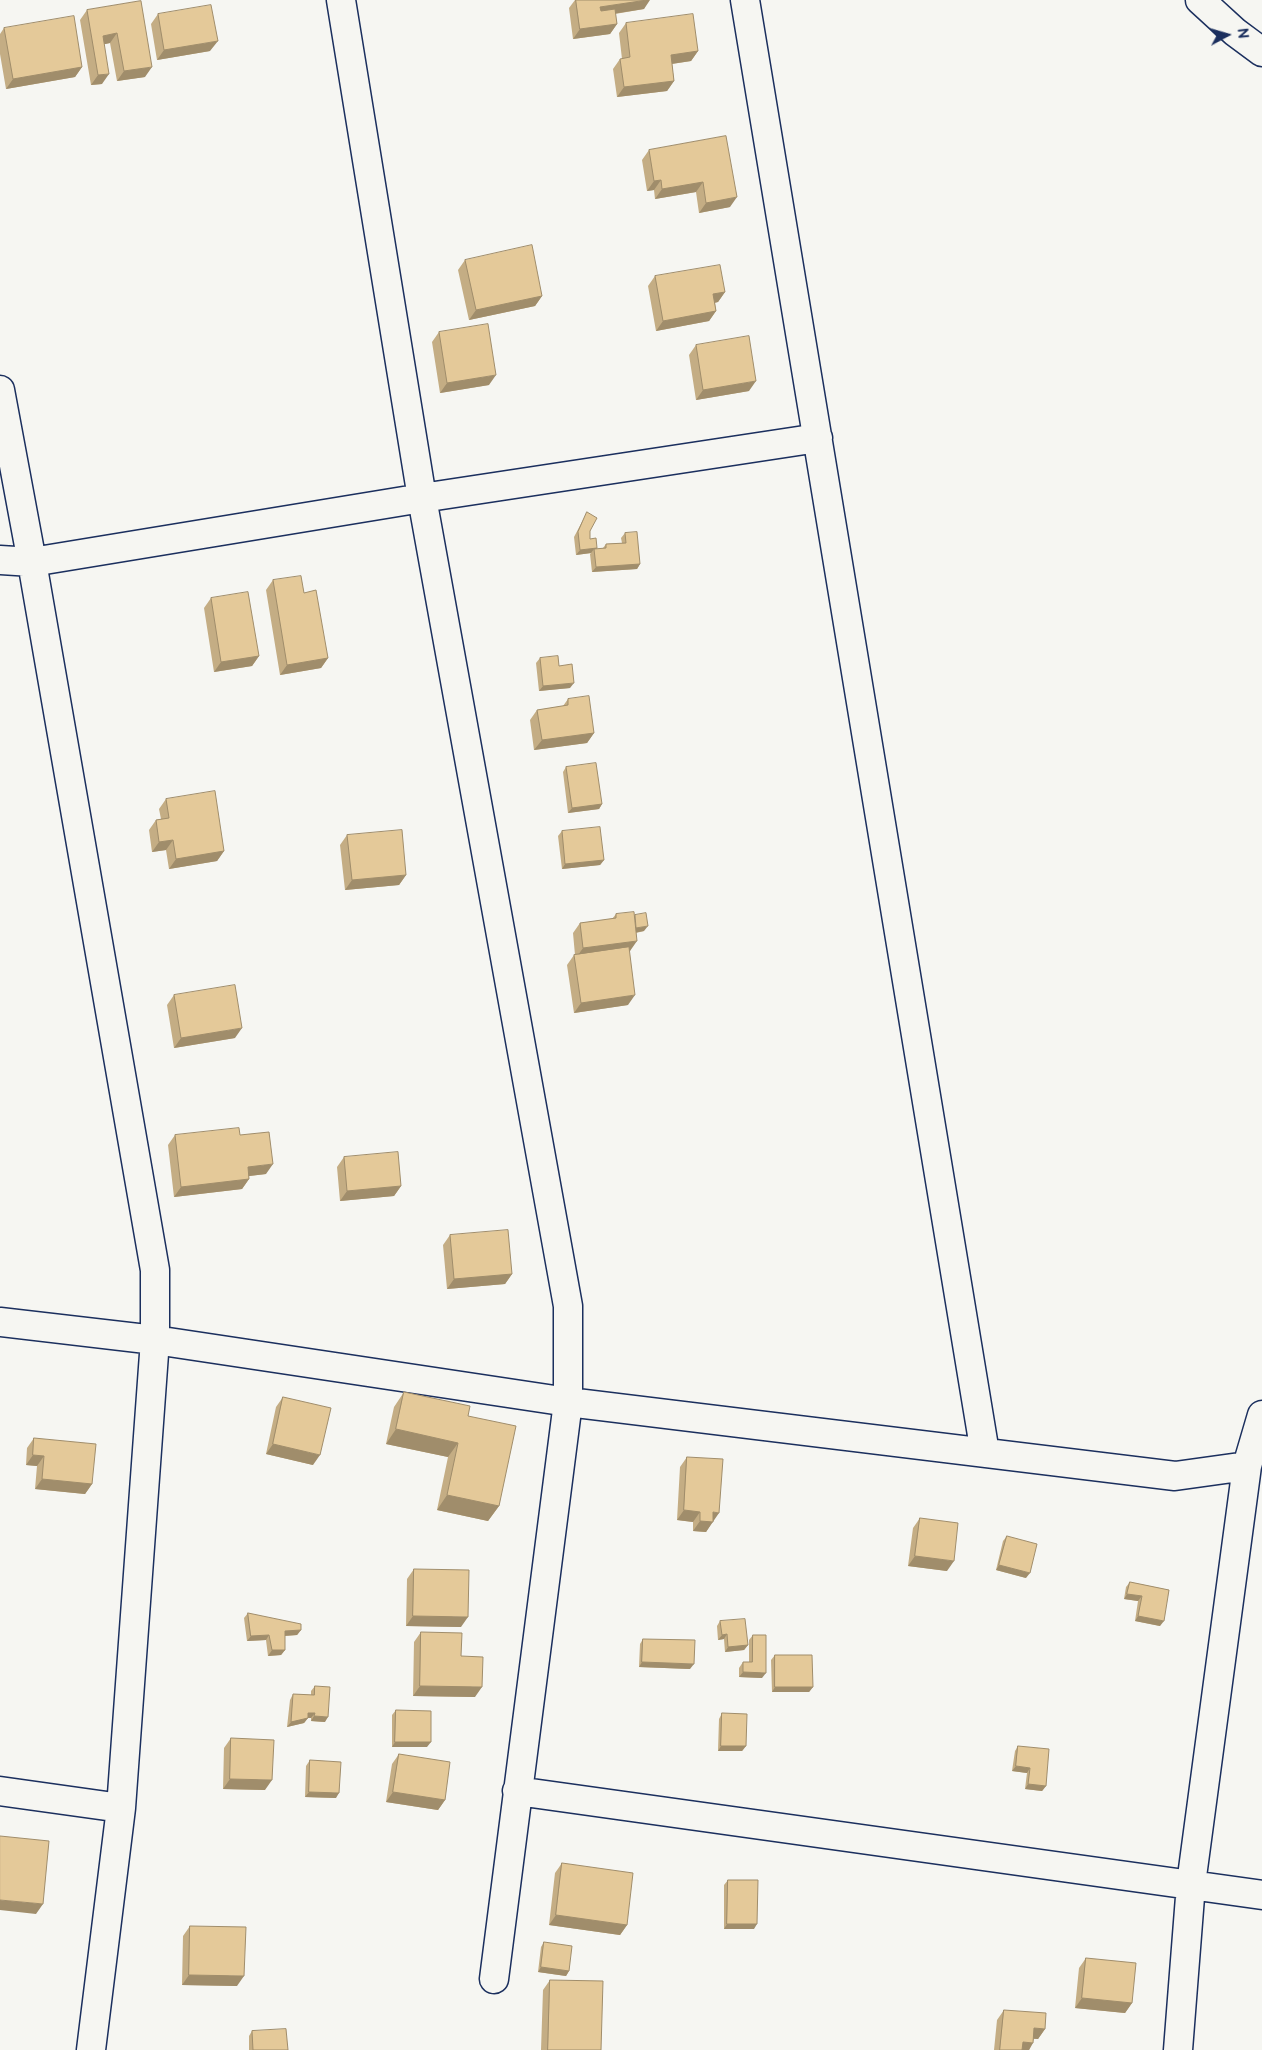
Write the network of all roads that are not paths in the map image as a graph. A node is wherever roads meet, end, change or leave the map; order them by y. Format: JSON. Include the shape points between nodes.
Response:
{"nodes":[{"id":1,"x":341,"y":0,"type":"edge"},
{"id":2,"x":745,"y":0,"type":"edge"},
{"id":3,"x":1200,"y":0,"type":"edge"},
{"id":4,"x":1262,"y":52,"type":"edge"},
{"id":5,"x":0,"y":390,"type":"edge"},
{"id":6,"x":818,"y":438,"type":"junction"},
{"id":7,"x":422,"y":498,"type":"junction"},
{"id":8,"x":0,"y":560,"type":"edge"},
{"id":9,"x":32,"y":562,"type":"junction"},
{"id":10,"x":0,"y":1322,"type":"edge"},
{"id":11,"x":155,"y":1340,"type":"junction"},
{"id":12,"x":568,"y":1402,"type":"junction"},
{"id":13,"x":1262,"y":1415,"type":"edge"},
{"id":14,"x":985,"y":1453,"type":"junction"},
{"id":15,"x":1247,"y":1466,"type":"junction"},
{"id":16,"x":0,"y":1791,"type":"edge"},
{"id":17,"x":518,"y":1791,"type":"junction"},
{"id":18,"x":121,"y":1808,"type":"junction"},
{"id":19,"x":1191,"y":1884,"type":"junction"},
{"id":20,"x":1262,"y":1895,"type":"edge"},
{"id":21,"x":494,"y":1979,"type":"dead end"},
{"id":22,"x":91,"y":2050,"type":"edge"},
{"id":23,"x":1178,"y":2050,"type":"edge"}],
"edges":[{"from":1,"to":7,"type":"street"},
{"from":2,"to":6,"type":"street"},
{"from":3,"to":4,"type":"street"},
{"from":5,"to":9,"type":"street"},
{"from":6,"to":7,"type":"street"},
{"from":6,"to":14,"type":"street"},
{"from":7,"to":9,"type":"street"},
{"from":7,"to":12,"type":"street","via":[[567,1296]]},
{"from":8,"to":9,"type":"street"},
{"from":9,"to":11,"type":"street","via":[[155,1270]]},
{"from":10,"to":11,"type":"street"},
{"from":11,"to":12,"type":"street"},
{"from":11,"to":18,"type":"street"},
{"from":12,"to":14,"type":"street"},
{"from":12,"to":17,"type":"street"},
{"from":13,"to":15,"type":"street"},
{"from":14,"to":15,"type":"street","via":[[1175,1476]]},
{"from":15,"to":19,"type":"street"},
{"from":16,"to":18,"type":"street"},
{"from":17,"to":19,"type":"street"},
{"from":17,"to":21,"type":"street"},
{"from":18,"to":22,"type":"street"},
{"from":19,"to":20,"type":"street"},
{"from":19,"to":23,"type":"street"}]}
